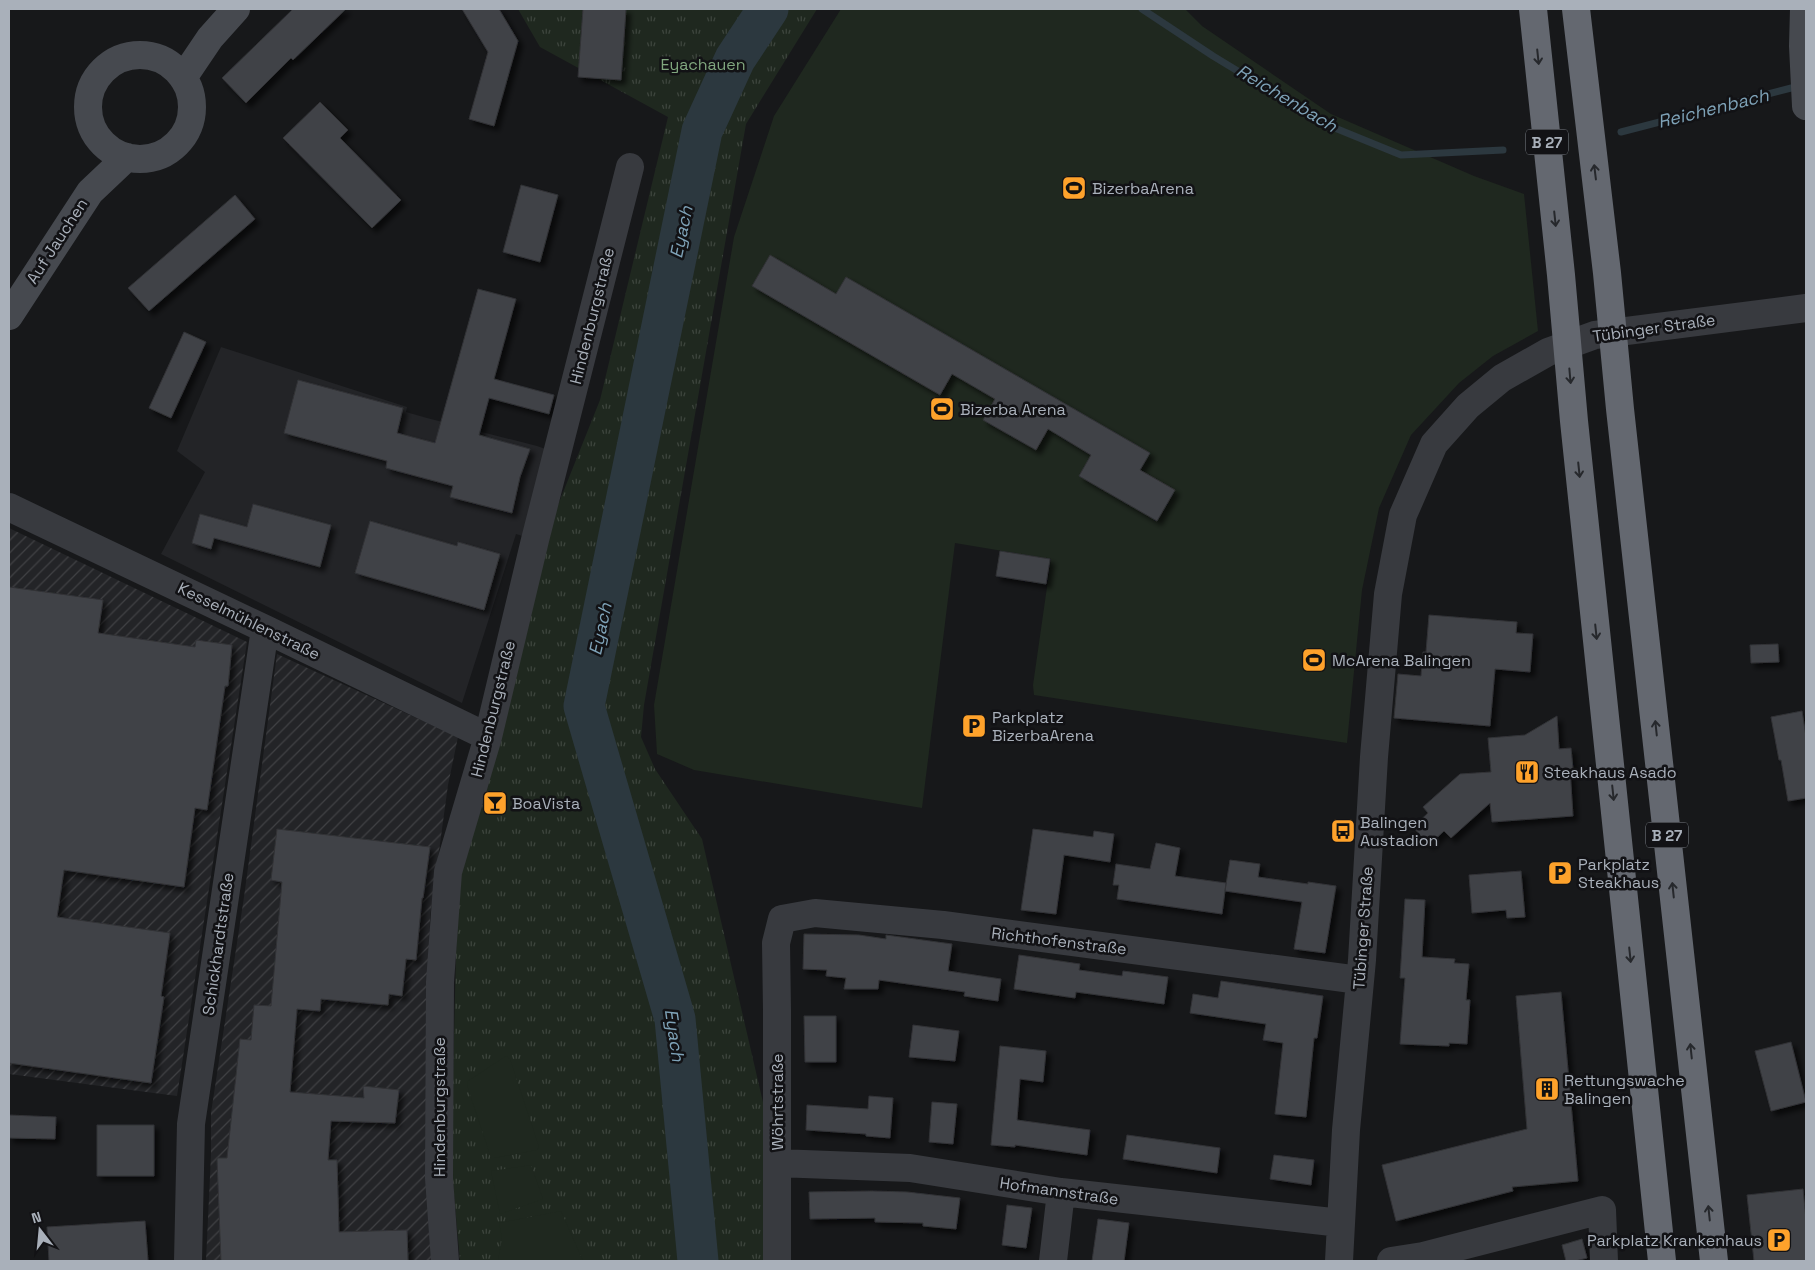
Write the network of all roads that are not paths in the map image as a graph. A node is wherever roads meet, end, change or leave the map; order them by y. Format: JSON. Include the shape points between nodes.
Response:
{"nodes":[{"id":1,"x":236,"y":9,"type":"edge"},
{"id":2,"x":1533,"y":9,"type":"edge"},
{"id":3,"x":1576,"y":9,"type":"edge"},
{"id":4,"x":1804,"y":9,"type":"edge"},
{"id":5,"x":210,"y":38,"type":"junction"},
{"id":6,"x":159,"y":58,"type":"junction"},
{"id":7,"x":183,"y":78,"type":"junction"},
{"id":8,"x":1806,"y":100,"type":"edge"},
{"id":9,"x":103,"y":144,"type":"junction"},
{"id":10,"x":127,"y":157,"type":"junction"},
{"id":11,"x":630,"y":167,"type":"dead end"},
{"id":12,"x":90,"y":192,"type":"junction"},
{"id":13,"x":1806,"y":308,"type":"edge"},
{"id":14,"x":9,"y":316,"type":"edge"},
{"id":15,"x":9,"y":508,"type":"edge"},
{"id":16,"x":265,"y":629,"type":"junction"},
{"id":17,"x":488,"y":738,"type":"junction"},
{"id":18,"x":776,"y":943,"type":"joint"},
{"id":19,"x":1359,"y":980,"type":"junction"},
{"id":20,"x":777,"y":1163,"type":"junction"},
{"id":21,"x":1061,"y":1192,"type":"junction"},
{"id":22,"x":1341,"y":1223,"type":"junction"},
{"id":23,"x":1424,"y":1259,"type":"edge"},
{"id":24,"x":188,"y":1261,"type":"edge"},
{"id":25,"x":445,"y":1261,"type":"edge"},
{"id":26,"x":777,"y":1261,"type":"edge"},
{"id":27,"x":1053,"y":1261,"type":"edge"},
{"id":28,"x":1339,"y":1261,"type":"edge"},
{"id":29,"x":1391,"y":1261,"type":"edge"},
{"id":30,"x":1604,"y":1261,"type":"edge"},
{"id":31,"x":1662,"y":1261,"type":"edge"},
{"id":32,"x":1714,"y":1261,"type":"edge"}],
"edges":[{"from":1,"to":5,"type":"main road"},
{"from":2,"to":31,"type":"highway","number":"B 27","one_way":true},
{"from":32,"to":3,"type":"highway","number":"B 27","one_way":true},
{"from":4,"to":8,"type":"main road"},
{"from":5,"to":6,"type":"main road"},
{"from":5,"to":7,"type":"main road"},
{"from":6,"to":7,"type":"main road"},
{"from":6,"to":9,"type":"main road","via":[[129,56],[114,62],[94,82],[89,94],[88,112],[92,129]]},
{"from":7,"to":10,"type":"main road","via":[[192,103],[191,117],[178,142],[155,157]]},
{"from":9,"to":10,"type":"main road"},
{"from":9,"to":12,"type":"main road","name":"Auf Jauchen"},
{"from":10,"to":12,"type":"main road","name":"Auf Jauchen"},
{"from":11,"to":17,"type":"street","name":"Hindenburgstraße"},
{"from":12,"to":14,"type":"main road","name":"Auf Jauchen"},
{"from":13,"to":19,"type":"street","name":"Tübinger Straße","via":[[1596,335],[1548,352],[1502,378],[1468,406],[1434,444],[1403,515],[1388,594]]},
{"from":15,"to":16,"type":"street","name":"Kesselmühlenstraße"},
{"from":16,"to":17,"type":"street","name":"Kesselmühlenstraße"},
{"from":16,"to":24,"type":"street","name":"Schickhardtstraße","via":[[191,1124]]},
{"from":17,"to":25,"type":"street","name":"Hindenburgstraße","via":[[448,872],[440,992],[439,1178]]},
{"from":18,"to":19,"type":"street","name":"Richthofenstraße","via":[[782,919],[815,913],[943,926]]},
{"from":18,"to":20,"type":"street","name":"Wöhrtstraße"},
{"from":19,"to":22,"type":"street","name":"Tübinger Straße"},
{"from":20,"to":21,"type":"street","name":"Hofmannstraße","via":[[910,1168]]},
{"from":20,"to":26,"type":"street","name":"Wöhrtstraße"},
{"from":21,"to":22,"type":"street","name":"Hofmannstraße"},
{"from":21,"to":27,"type":"street"},
{"from":22,"to":28,"type":"street","name":"Tübinger Straße"},
{"from":23,"to":29,"type":"street"},
{"from":23,"to":30,"type":"street","via":[[1602,1210]]}]}
